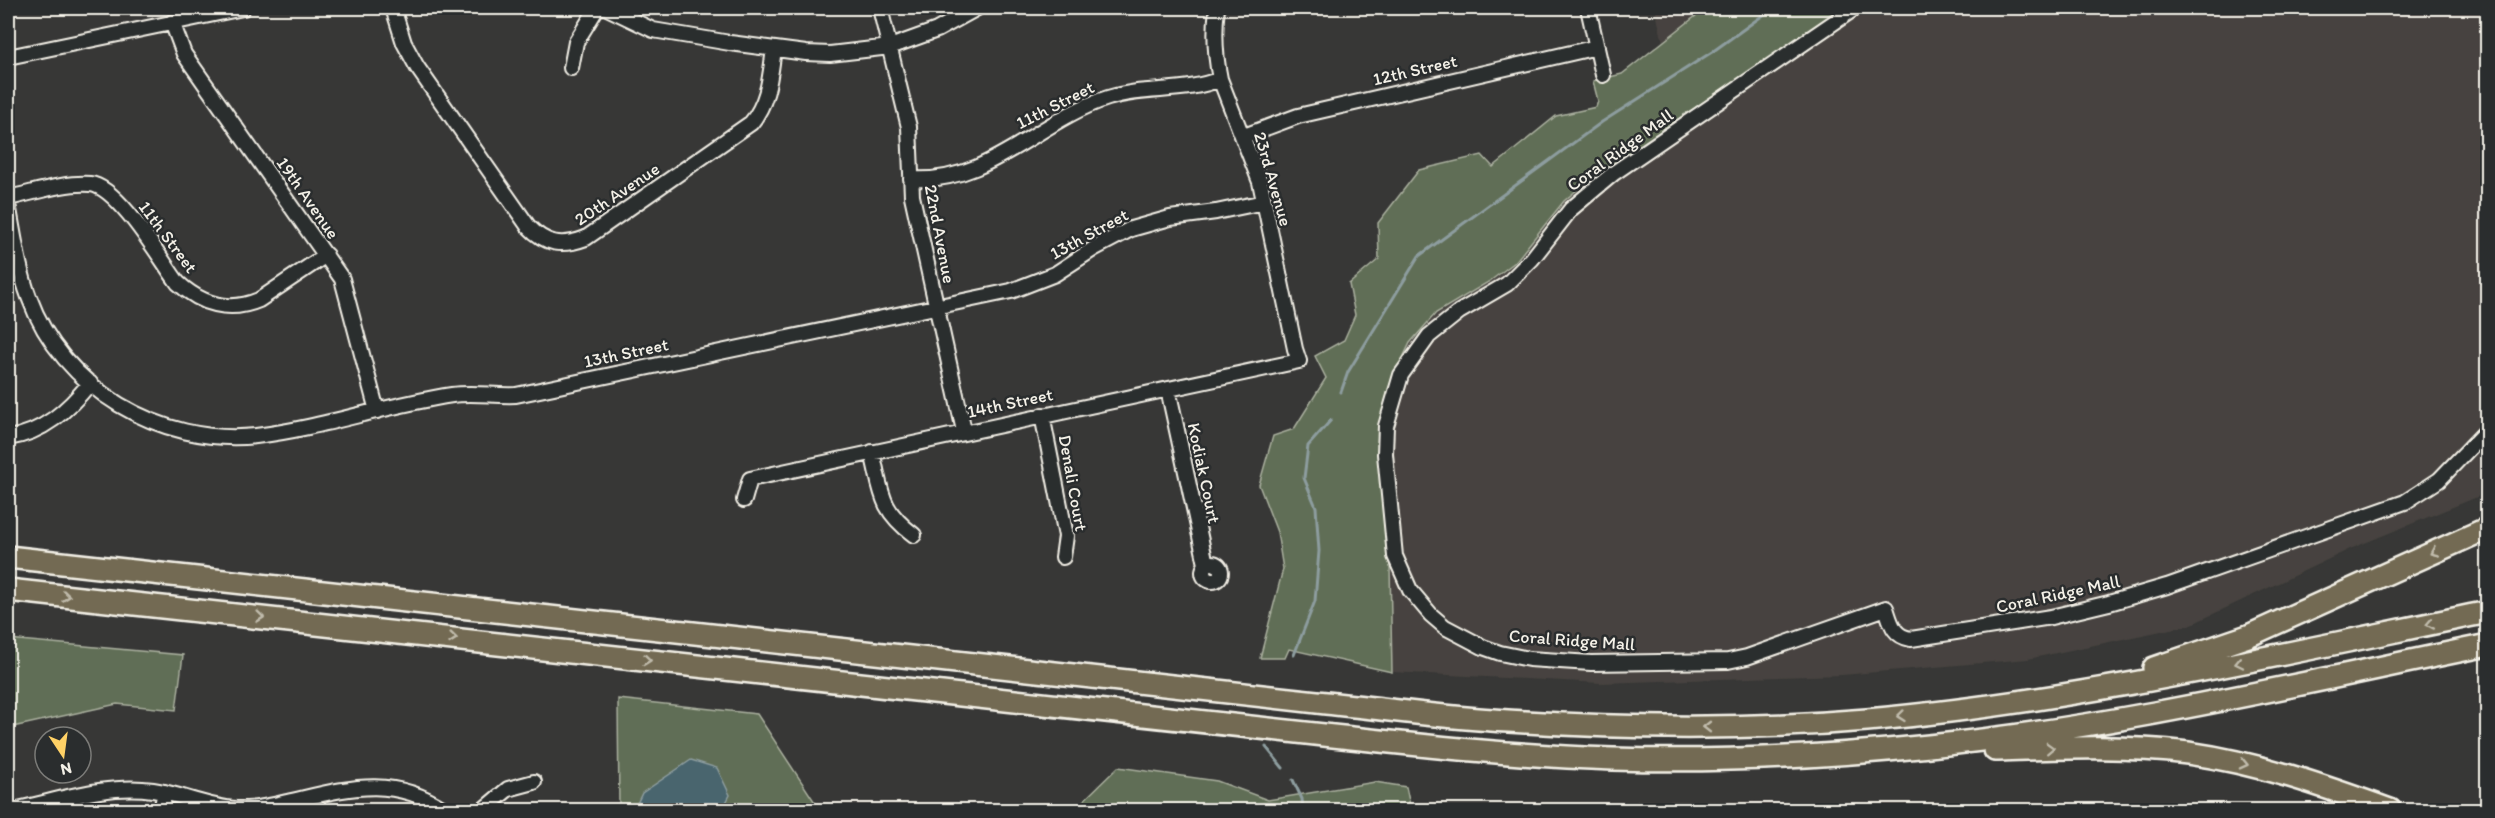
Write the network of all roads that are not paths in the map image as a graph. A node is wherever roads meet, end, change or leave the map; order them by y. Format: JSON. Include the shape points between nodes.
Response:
{"nodes":[{"id":1,"x":243,"y":8,"type":"edge"},
{"id":2,"x":393,"y":8,"type":"edge"},
{"id":3,"x":597,"y":8,"type":"edge"},
{"id":4,"x":607,"y":8,"type":"edge"},
{"id":5,"x":880,"y":8,"type":"edge"},
{"id":6,"x":977,"y":8,"type":"edge"},
{"id":7,"x":1218,"y":8,"type":"edge"},
{"id":8,"x":1588,"y":8,"type":"edge"},
{"id":9,"x":1855,"y":8,"type":"edge"},
{"id":10,"x":172,"y":22,"type":"junction"},
{"id":11,"x":890,"y":47,"type":"junction"},
{"id":12,"x":1597,"y":47,"type":"junction"},
{"id":13,"x":774,"y":49,"type":"junction"},
{"id":14,"x":8,"y":57,"type":"edge"},
{"id":15,"x":571,"y":68,"type":"dead end"},
{"id":16,"x":1603,"y":75,"type":"dead end"},
{"id":17,"x":1220,"y":79,"type":"junction"},
{"id":18,"x":1244,"y":136,"type":"junction"},
{"id":19,"x":911,"y":179,"type":"junction"},
{"id":20,"x":8,"y":198,"type":"edge"},
{"id":21,"x":1264,"y":202,"type":"junction"},
{"id":22,"x":8,"y":204,"type":"edge"},
{"id":23,"x":326,"y":255,"type":"junction"},
{"id":24,"x":937,"y":306,"type":"junction"},
{"id":25,"x":1299,"y":361,"type":"joint"},
{"id":26,"x":90,"y":383,"type":"junction"},
{"id":27,"x":1168,"y":389,"type":"junction"},
{"id":28,"x":377,"y":411,"type":"junction"},
{"id":29,"x":1042,"y":415,"type":"junction"},
{"id":30,"x":2487,"y":429,"type":"edge"},
{"id":31,"x":964,"y":431,"type":"junction"},
{"id":32,"x":8,"y":438,"type":"edge"},
{"id":33,"x":872,"y":452,"type":"junction"},
{"id":34,"x":744,"y":500,"type":"dead end"},
{"id":35,"x":2487,"y":528,"type":"edge"},
{"id":36,"x":914,"y":535,"type":"dead end"},
{"id":37,"x":8,"y":557,"type":"edge"},
{"id":38,"x":1063,"y":557,"type":"dead end"},
{"id":39,"x":1206,"y":564,"type":"dead end"},
{"id":40,"x":8,"y":590,"type":"edge"},
{"id":41,"x":2487,"y":612,"type":"edge"},
{"id":42,"x":2487,"y":645,"type":"edge"},
{"id":43,"x":1944,"y":712,"type":"junction"},
{"id":44,"x":1824,"y":754,"type":"junction"},
{"id":45,"x":534,"y":782,"type":"dead end"},
{"id":46,"x":165,"y":792,"type":"junction"},
{"id":47,"x":13,"y":810,"type":"edge"},
{"id":48,"x":161,"y":810,"type":"edge"},
{"id":49,"x":445,"y":810,"type":"edge"},
{"id":50,"x":483,"y":810,"type":"edge"},
{"id":51,"x":2390,"y":810,"type":"edge"}],
"edges":[{"from":1,"to":10,"type":"street"},
{"from":2,"to":13,"type":"street","name":"20th Avenue","via":[[404,44],[417,67],[528,226],[537,236],[555,244],[572,244],[586,238],[751,123],[761,111],[768,89]]},
{"from":3,"to":15,"type":"street","via":[[576,42]]},
{"from":4,"to":13,"type":"street","via":[[653,30]]},
{"from":5,"to":11,"type":"street","name":"22nd Avenue"},
{"from":6,"to":11,"type":"street","via":[[937,30]]},
{"from":7,"to":17,"type":"street","name":"23rd Avenue","via":[[1215,43]]},
{"from":8,"to":12,"type":"street"},
{"from":9,"to":30,"type":"street","name":"Coral Ridge Mall","via":[[1614,172],[1571,209],[1517,275],[1441,324],[1409,361],[1394,396],[1384,438],[1395,556],[1410,590],[1445,627],[1483,647],[1514,657],[1580,663],[1713,663],[1747,657],[1886,608],[1898,635],[1911,639],[2051,617],[2157,589],[2405,502],[2439,480]]},
{"from":10,"to":14,"type":"street"},
{"from":10,"to":23,"type":"street","name":"19th Avenue","via":[[184,54]]},
{"from":11,"to":13,"type":"street","via":[[830,54]]},
{"from":11,"to":19,"type":"street","name":"22nd Avenue","via":[[909,127]]},
{"from":12,"to":16,"type":"street"},
{"from":12,"to":18,"type":"street","name":"12th Street","via":[[1298,116]]},
{"from":17,"to":18,"type":"street","name":"23rd Avenue"},
{"from":17,"to":19,"type":"street","name":"11th Street","via":[[1200,86],[1151,89],[1109,98],[1069,115],[970,172],[942,180]]},
{"from":18,"to":21,"type":"street","name":"23rd Avenue"},
{"from":19,"to":24,"type":"street","name":"22nd Avenue"},
{"from":20,"to":23,"type":"street","name":"11th Street","via":[[73,185],[102,187],[122,204],[178,283],[204,302],[221,306],[259,300]]},
{"from":21,"to":24,"type":"street","name":"13th Street","via":[[1151,223],[1113,238],[1036,282]]},
{"from":21,"to":25,"type":"street","name":"23rd Avenue"},
{"from":22,"to":26,"type":"street","name":"13th Street","via":[[23,277],[39,320],[62,355]]},
{"from":23,"to":28,"type":"street","name":"19th Avenue","via":[[348,294]]},
{"from":24,"to":28,"type":"street","name":"13th Street","via":[[516,394],[452,395]]},
{"from":24,"to":31,"type":"street","name":"22nd Avenue"},
{"from":25,"to":27,"type":"street","name":"14th Street"},
{"from":26,"to":28,"type":"street","name":"13th Street","via":[[143,418],[164,427],[210,436],[257,436]]},
{"from":26,"to":32,"type":"street","via":[[45,426]]},
{"from":27,"to":29,"type":"street","name":"14th Street"},
{"from":27,"to":39,"type":"street","name":"Kodiak Court"},
{"from":29,"to":31,"type":"street","name":"14th Street"},
{"from":29,"to":38,"type":"street","name":"Denali Court","via":[[1066,536]]},
{"from":31,"to":33,"type":"street","name":"14th Street"},
{"from":33,"to":34,"type":"street","name":"14th Street","via":[[750,478]]},
{"from":33,"to":36,"type":"street","via":[[885,507],[897,523]]},
{"from":35,"to":43,"type":"highway","one_way":true,"via":[[2201,653],[2125,675]]},
{"from":43,"to":37,"type":"highway","one_way":true,"via":[[1716,727],[1504,721]]},
{"from":40,"to":44,"type":"highway","one_way":true,"via":[[1432,747],[1615,759]]},
{"from":41,"to":43,"type":"highway","one_way":true,"via":[[2104,689]]},
{"from":42,"to":44,"type":"highway","via":[[2074,727],[1929,746]]},
{"from":44,"to":51,"type":"highway","one_way":true,"via":[[2150,749],[2267,769]]},
{"from":45,"to":50,"type":"street","via":[[508,789]]},
{"from":46,"to":47,"type":"street","via":[[112,790]]},
{"from":46,"to":48,"type":"street"},
{"from":46,"to":49,"type":"street","via":[[237,809],[266,807],[353,787],[387,787],[419,795]]}]}
